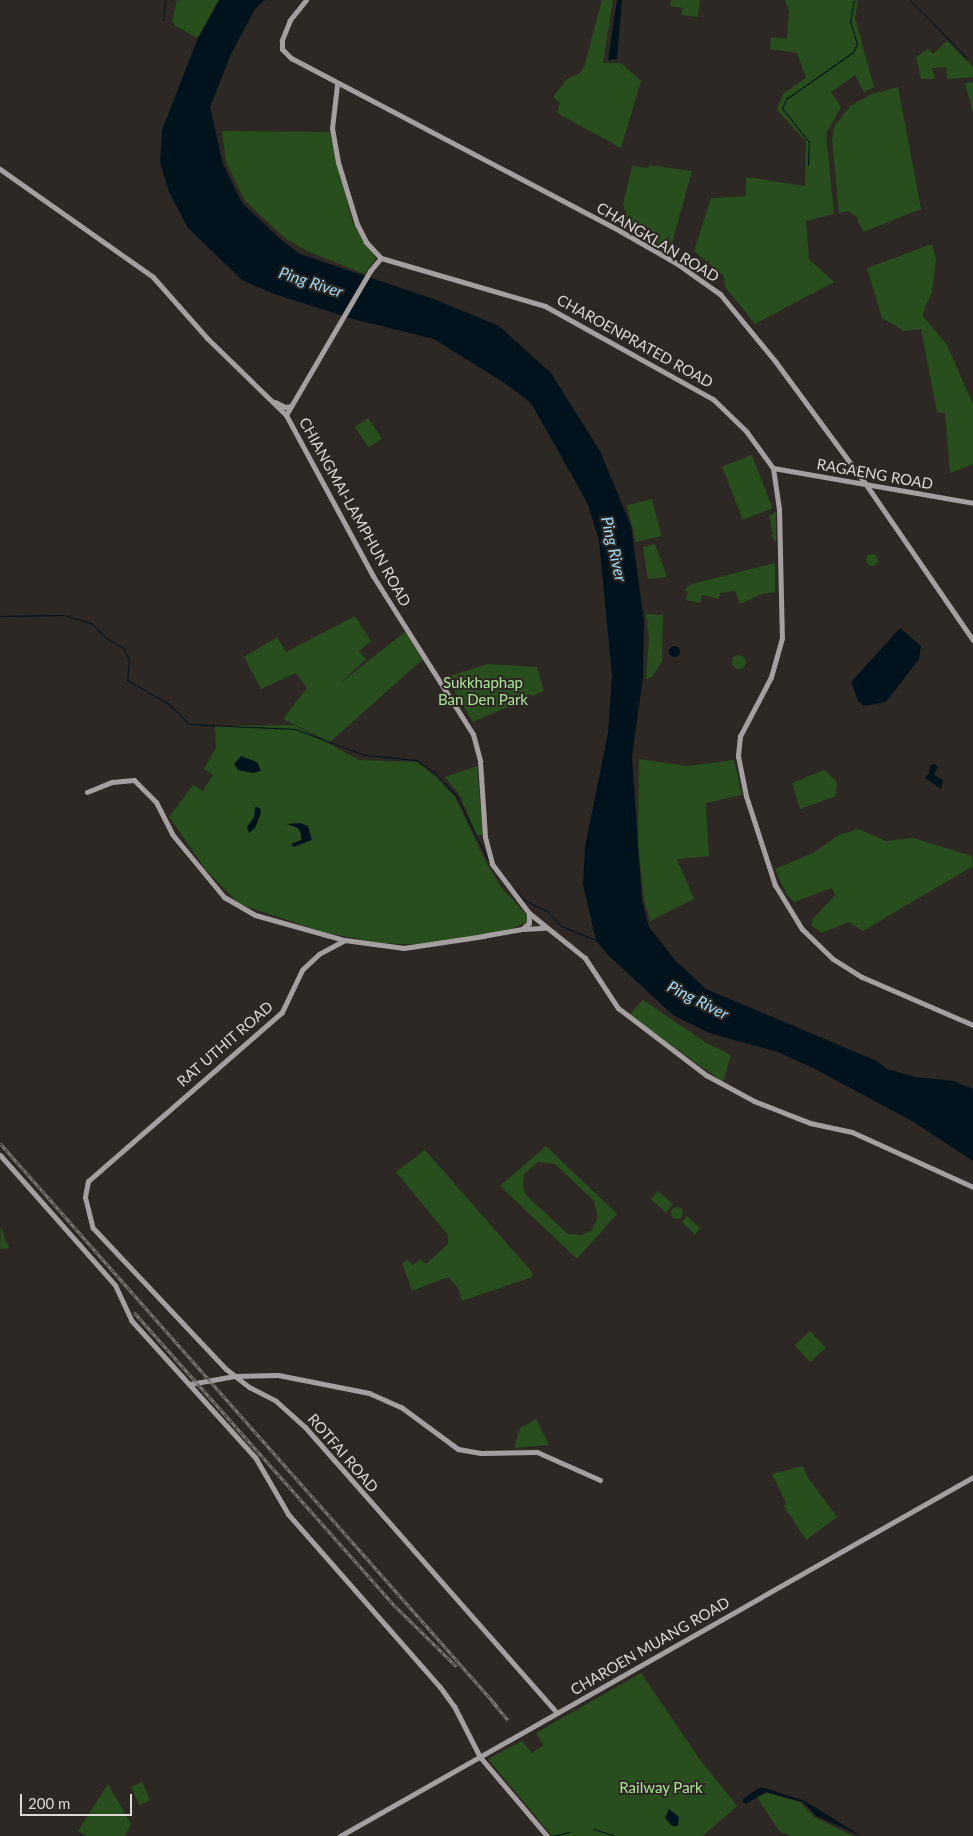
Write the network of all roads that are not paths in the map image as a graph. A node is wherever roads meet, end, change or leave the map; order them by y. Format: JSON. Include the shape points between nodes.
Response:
{"nodes":[{"id":1,"x":306,"y":0,"type":"edge"},
{"id":2,"x":337,"y":85,"type":"junction"},
{"id":3,"x":0,"y":169,"type":"edge"},
{"id":4,"x":381,"y":258,"type":"junction"},
{"id":5,"x":273,"y":401,"type":"junction"},
{"id":6,"x":292,"y":405,"type":"junction"},
{"id":7,"x":286,"y":415,"type":"junction"},
{"id":8,"x":290,"y":422,"type":"junction"},
{"id":9,"x":774,"y":468,"type":"junction"},
{"id":10,"x":867,"y":486,"type":"junction"},
{"id":11,"x":973,"y":503,"type":"edge"},
{"id":12,"x":973,"y":640,"type":"edge"},
{"id":13,"x":87,"y":792,"type":"dead end"},
{"id":14,"x":529,"y":913,"type":"junction"},
{"id":15,"x":545,"y":928,"type":"junction"},
{"id":16,"x":522,"y":929,"type":"junction"},
{"id":17,"x":345,"y":940,"type":"junction"},
{"id":18,"x":973,"y":1025,"type":"edge"},
{"id":19,"x":0,"y":1155,"type":"edge"},
{"id":20,"x":973,"y":1187,"type":"edge"},
{"id":21,"x":93,"y":1228,"type":"joint"},
{"id":22,"x":234,"y":1376,"type":"junction"},
{"id":23,"x":190,"y":1384,"type":"junction"},
{"id":24,"x":973,"y":1477,"type":"edge"},
{"id":25,"x":600,"y":1480,"type":"dead end"},
{"id":26,"x":557,"y":1713,"type":"junction"},
{"id":27,"x":476,"y":1749,"type":"junction"},
{"id":28,"x":488,"y":1752,"type":"junction"},
{"id":29,"x":480,"y":1757,"type":"junction"},
{"id":30,"x":472,"y":1761,"type":"junction"},
{"id":31,"x":546,"y":1835,"type":"edge"},
{"id":32,"x":340,"y":1836,"type":"edge"}],
"edges":[{"from":1,"to":2,"type":"street","name":"CHANGKLAN ROAD","via":[[287,27],[282,50]]},
{"from":2,"to":4,"type":"street","via":[[332,128],[338,162],[357,224],[366,242]]},
{"from":2,"to":10,"type":"street","name":"CHANGKLAN ROAD","via":[[598,220],[710,285],[734,309],[775,361]]},
{"from":3,"to":5,"type":"street","name":"CHIANGMAI-LAMPHUN ROAD","via":[[153,277],[207,338]]},
{"from":4,"to":6,"type":"street","via":[[370,271]]},
{"from":4,"to":9,"type":"street","name":"CHAROENPRATED ROAD","via":[[546,306],[713,398],[746,431]]},
{"from":5,"to":6,"type":"street","via":[[285,407]]},
{"from":5,"to":7,"type":"street","name":"CHIANGMAI-LAMPHUN ROAD"},
{"from":6,"to":7,"type":"street"},
{"from":6,"to":8,"type":"street"},
{"from":7,"to":8,"type":"street","name":"CHIANGMAI-LAMPHUN ROAD"},
{"from":8,"to":14,"type":"street","name":"CHIANGMAI-LAMPHUN ROAD","via":[[373,576],[472,734],[480,761],[488,855]]},
{"from":9,"to":10,"type":"street","name":"RAGAENG ROAD"},
{"from":9,"to":18,"type":"street","name":"CHAROENPRATED ROAD","via":[[780,510],[782,638],[771,677],[740,736],[738,756],[747,800],[775,885],[805,933],[837,961],[862,976]]},
{"from":10,"to":11,"type":"street","name":"RAGAENG ROAD"},
{"from":10,"to":12,"type":"street","name":"CHANGKLAN ROAD"},
{"from":13,"to":17,"type":"street","via":[[130,779],[156,802],[172,834],[224,897],[255,915]]},
{"from":14,"to":15,"type":"street","name":"CHIANGMAI-LAMPHUN ROAD"},
{"from":14,"to":16,"type":"street","via":[[529,923]]},
{"from":15,"to":16,"type":"street"},
{"from":15,"to":20,"type":"street","name":"CHIANGMAI-LAMPHUN ROAD","via":[[585,958],[626,1016],[706,1075],[754,1101],[810,1123],[852,1132]]},
{"from":16,"to":17,"type":"street","via":[[428,947],[386,948]]},
{"from":17,"to":21,"type":"street","name":"RAT UTHIT ROAD","via":[[319,954],[302,970],[282,1012],[88,1181],[85,1197]]},
{"from":19,"to":23,"type":"street","via":[[115,1285],[131,1320]]},
{"from":21,"to":22,"type":"street","name":"ROTFAI ROAD"},
{"from":22,"to":23,"type":"street"},
{"from":22,"to":25,"type":"street","via":[[278,1375],[369,1393],[401,1407],[458,1449],[481,1453],[537,1452]]},
{"from":22,"to":26,"type":"street","name":"ROTFAI ROAD","via":[[276,1401],[305,1427]]},
{"from":23,"to":27,"type":"street","via":[[255,1457],[293,1520],[440,1687],[454,1706]]},
{"from":24,"to":26,"type":"street","name":"CHAROEN MUANG ROAD"},
{"from":26,"to":28,"type":"street","name":"CHAROEN MUANG ROAD"},
{"from":27,"to":28,"type":"street"},
{"from":27,"to":29,"type":"street"},
{"from":27,"to":30,"type":"street"},
{"from":28,"to":29,"type":"street","name":"CHAROEN MUANG ROAD"},
{"from":29,"to":30,"type":"street","name":"CHAROEN MUANG ROAD"},
{"from":29,"to":31,"type":"street"},
{"from":30,"to":32,"type":"street","name":"CHAROEN MUANG ROAD"}]}
